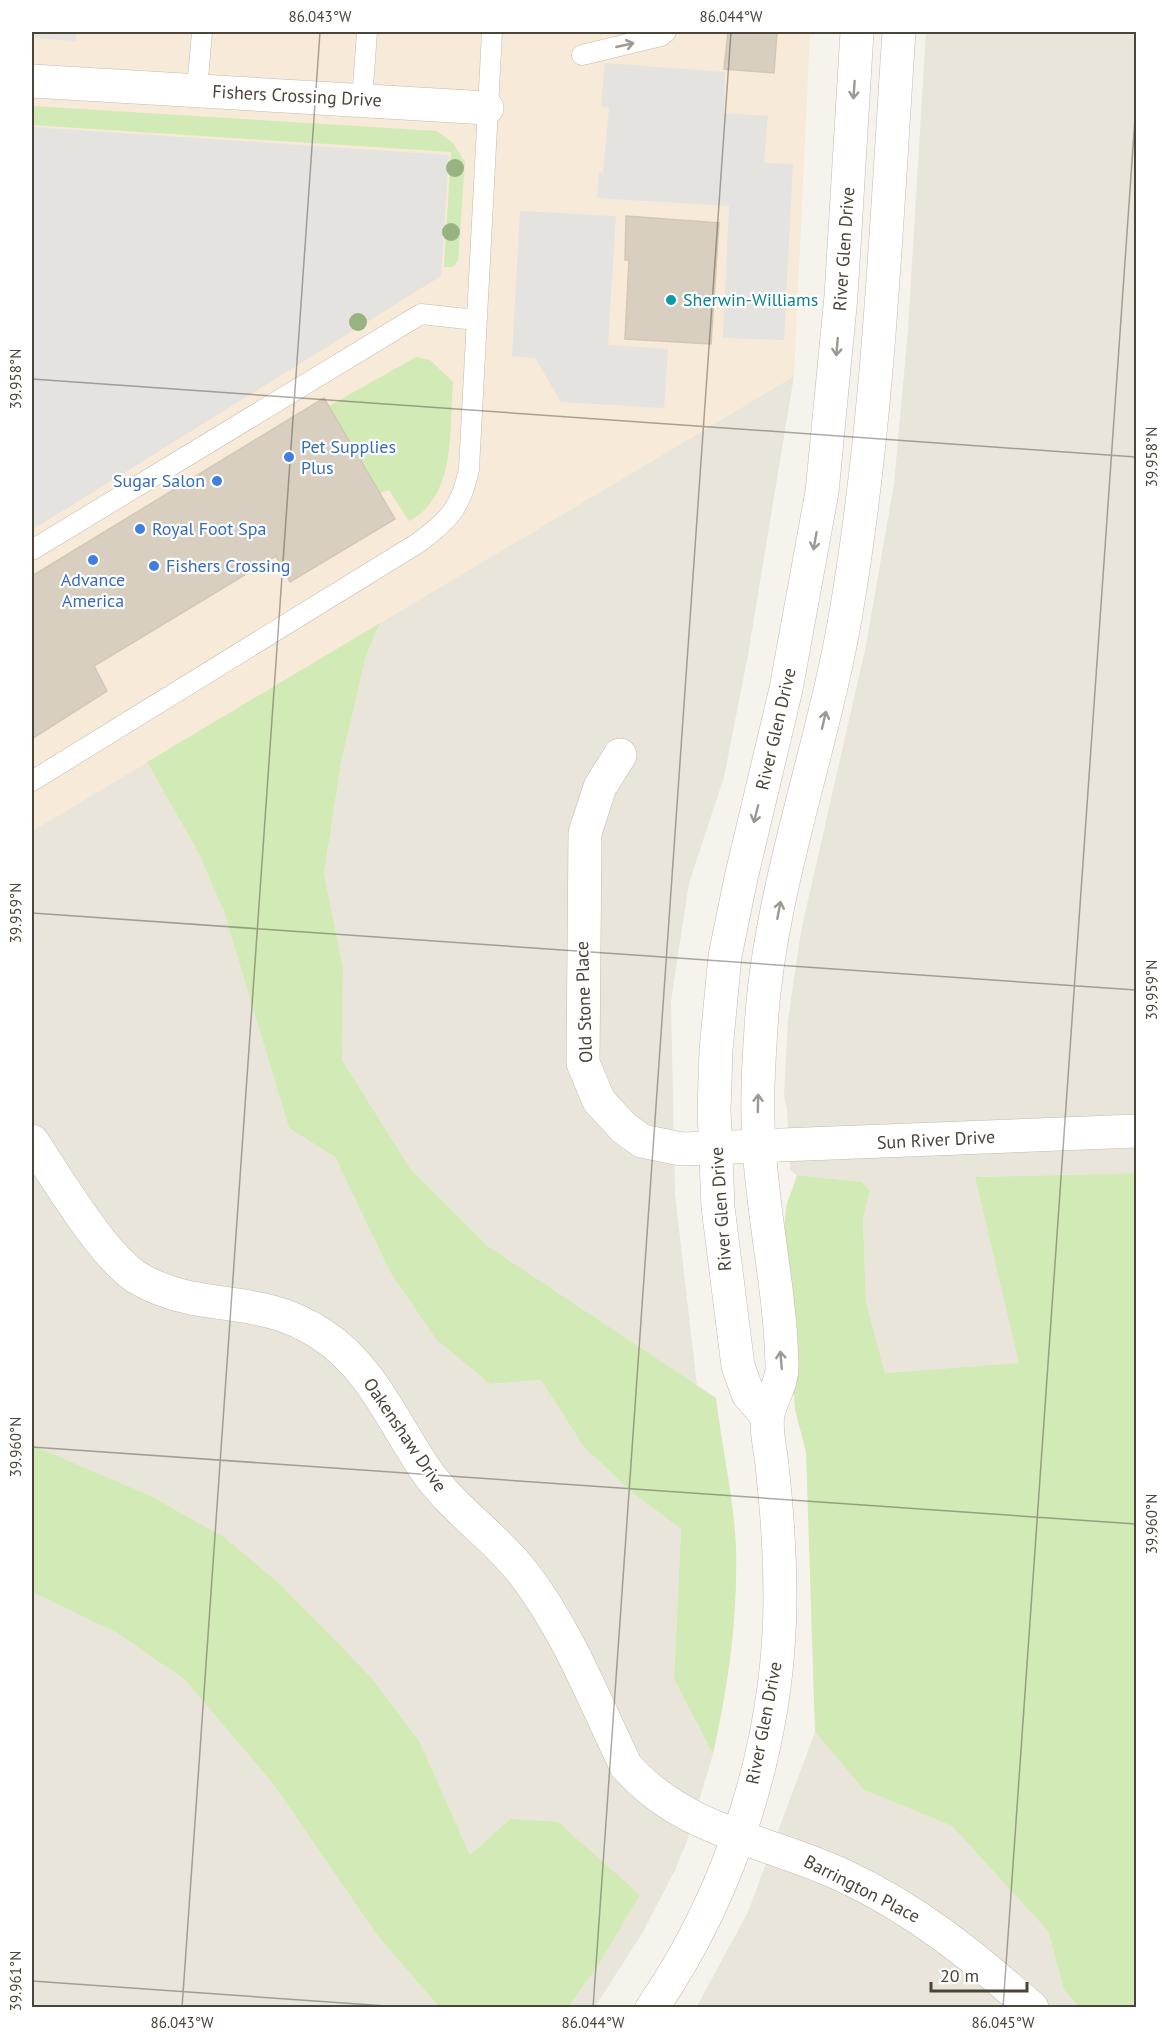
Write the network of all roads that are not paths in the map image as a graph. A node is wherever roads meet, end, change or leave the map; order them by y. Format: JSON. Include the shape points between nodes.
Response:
{"nodes":[{"id":1,"x":202,"y":32,"type":"edge"},
{"id":2,"x":367,"y":32,"type":"edge"},
{"id":3,"x":492,"y":32,"type":"edge"},
{"id":4,"x":666,"y":32,"type":"edge"},
{"id":5,"x":857,"y":32,"type":"edge"},
{"id":6,"x":899,"y":32,"type":"edge"},
{"id":7,"x":582,"y":56,"type":"dead end"},
{"id":8,"x":32,"y":81,"type":"edge"},
{"id":9,"x":197,"y":90,"type":"junction"},
{"id":10,"x":362,"y":100,"type":"junction"},
{"id":11,"x":487,"y":108,"type":"junction"},
{"id":12,"x":477,"y":320,"type":"junction"},
{"id":13,"x":32,"y":550,"type":"edge"},
{"id":14,"x":620,"y":755,"type":"dead end"},
{"id":15,"x":32,"y":781,"type":"edge"},
{"id":16,"x":1137,"y":1131,"type":"edge"},
{"id":17,"x":32,"y":1141,"type":"edge"},
{"id":18,"x":737,"y":1148,"type":"junction"},
{"id":19,"x":767,"y":1416,"type":"junction"},
{"id":20,"x":738,"y":1837,"type":"junction"},
{"id":21,"x":652,"y":2007,"type":"edge"},
{"id":22,"x":1032,"y":2007,"type":"edge"}],
"edges":[{"from":1,"to":9,"type":"lane"},
{"from":2,"to":10,"type":"lane"},
{"from":3,"to":11,"type":"lane"},
{"from":7,"to":4,"type":"lane","one_way":true},
{"from":5,"to":18,"type":"street","name":"River Glen Drive","one_way":true,"via":[[829,436],[815,539],[786,689],[725,956],[716,1050]]},
{"from":18,"to":6,"type":"street","name":"River Glen Drive","one_way":true,"via":[[760,1049],[770,957],[838,654],[865,486],[876,387]]},
{"from":8,"to":9,"type":"street","name":"Fishers Crossing Drive"},
{"from":9,"to":10,"type":"street","name":"Fishers Crossing Drive"},
{"from":10,"to":11,"type":"street","name":"Fishers Crossing Drive"},
{"from":11,"to":12,"type":"lane"},
{"from":12,"to":13,"type":"lane","via":[[421,314]]},
{"from":12,"to":15,"type":"lane","via":[[469,469],[455,511],[418,543]]},
{"from":14,"to":18,"type":"street","name":"Old Stone Place","via":[[600,788],[585,833],[583,1063],[599,1101],[624,1128],[642,1140],[681,1149]]},
{"from":16,"to":18,"type":"street","name":"Sun River Drive"},
{"from":17,"to":20,"type":"street","name":"Oakenshaw Drive","via":[[116,1261],[137,1278],[189,1297],[262,1307],[321,1334],[342,1351],[372,1384],[424,1469],[446,1497],[511,1557],[539,1595],[626,1766],[661,1800],[681,1813]]},
{"from":19,"to":18,"type":"street","name":"River Glen Drive","one_way":true,"via":[[782,1372]]},
{"from":18,"to":19,"type":"street","name":"River Glen Drive","via":[[718,1207],[738,1366],[748,1394]]},
{"from":19,"to":20,"type":"street","name":"River Glen Drive","via":[[778,1531],[778,1639],[761,1755]]},
{"from":20,"to":21,"type":"street","name":"River Glen Drive","via":[[708,1908]]},
{"from":20,"to":22,"type":"street","name":"Barrington Place","via":[[842,1875],[897,1903],[934,1927]]}]}
